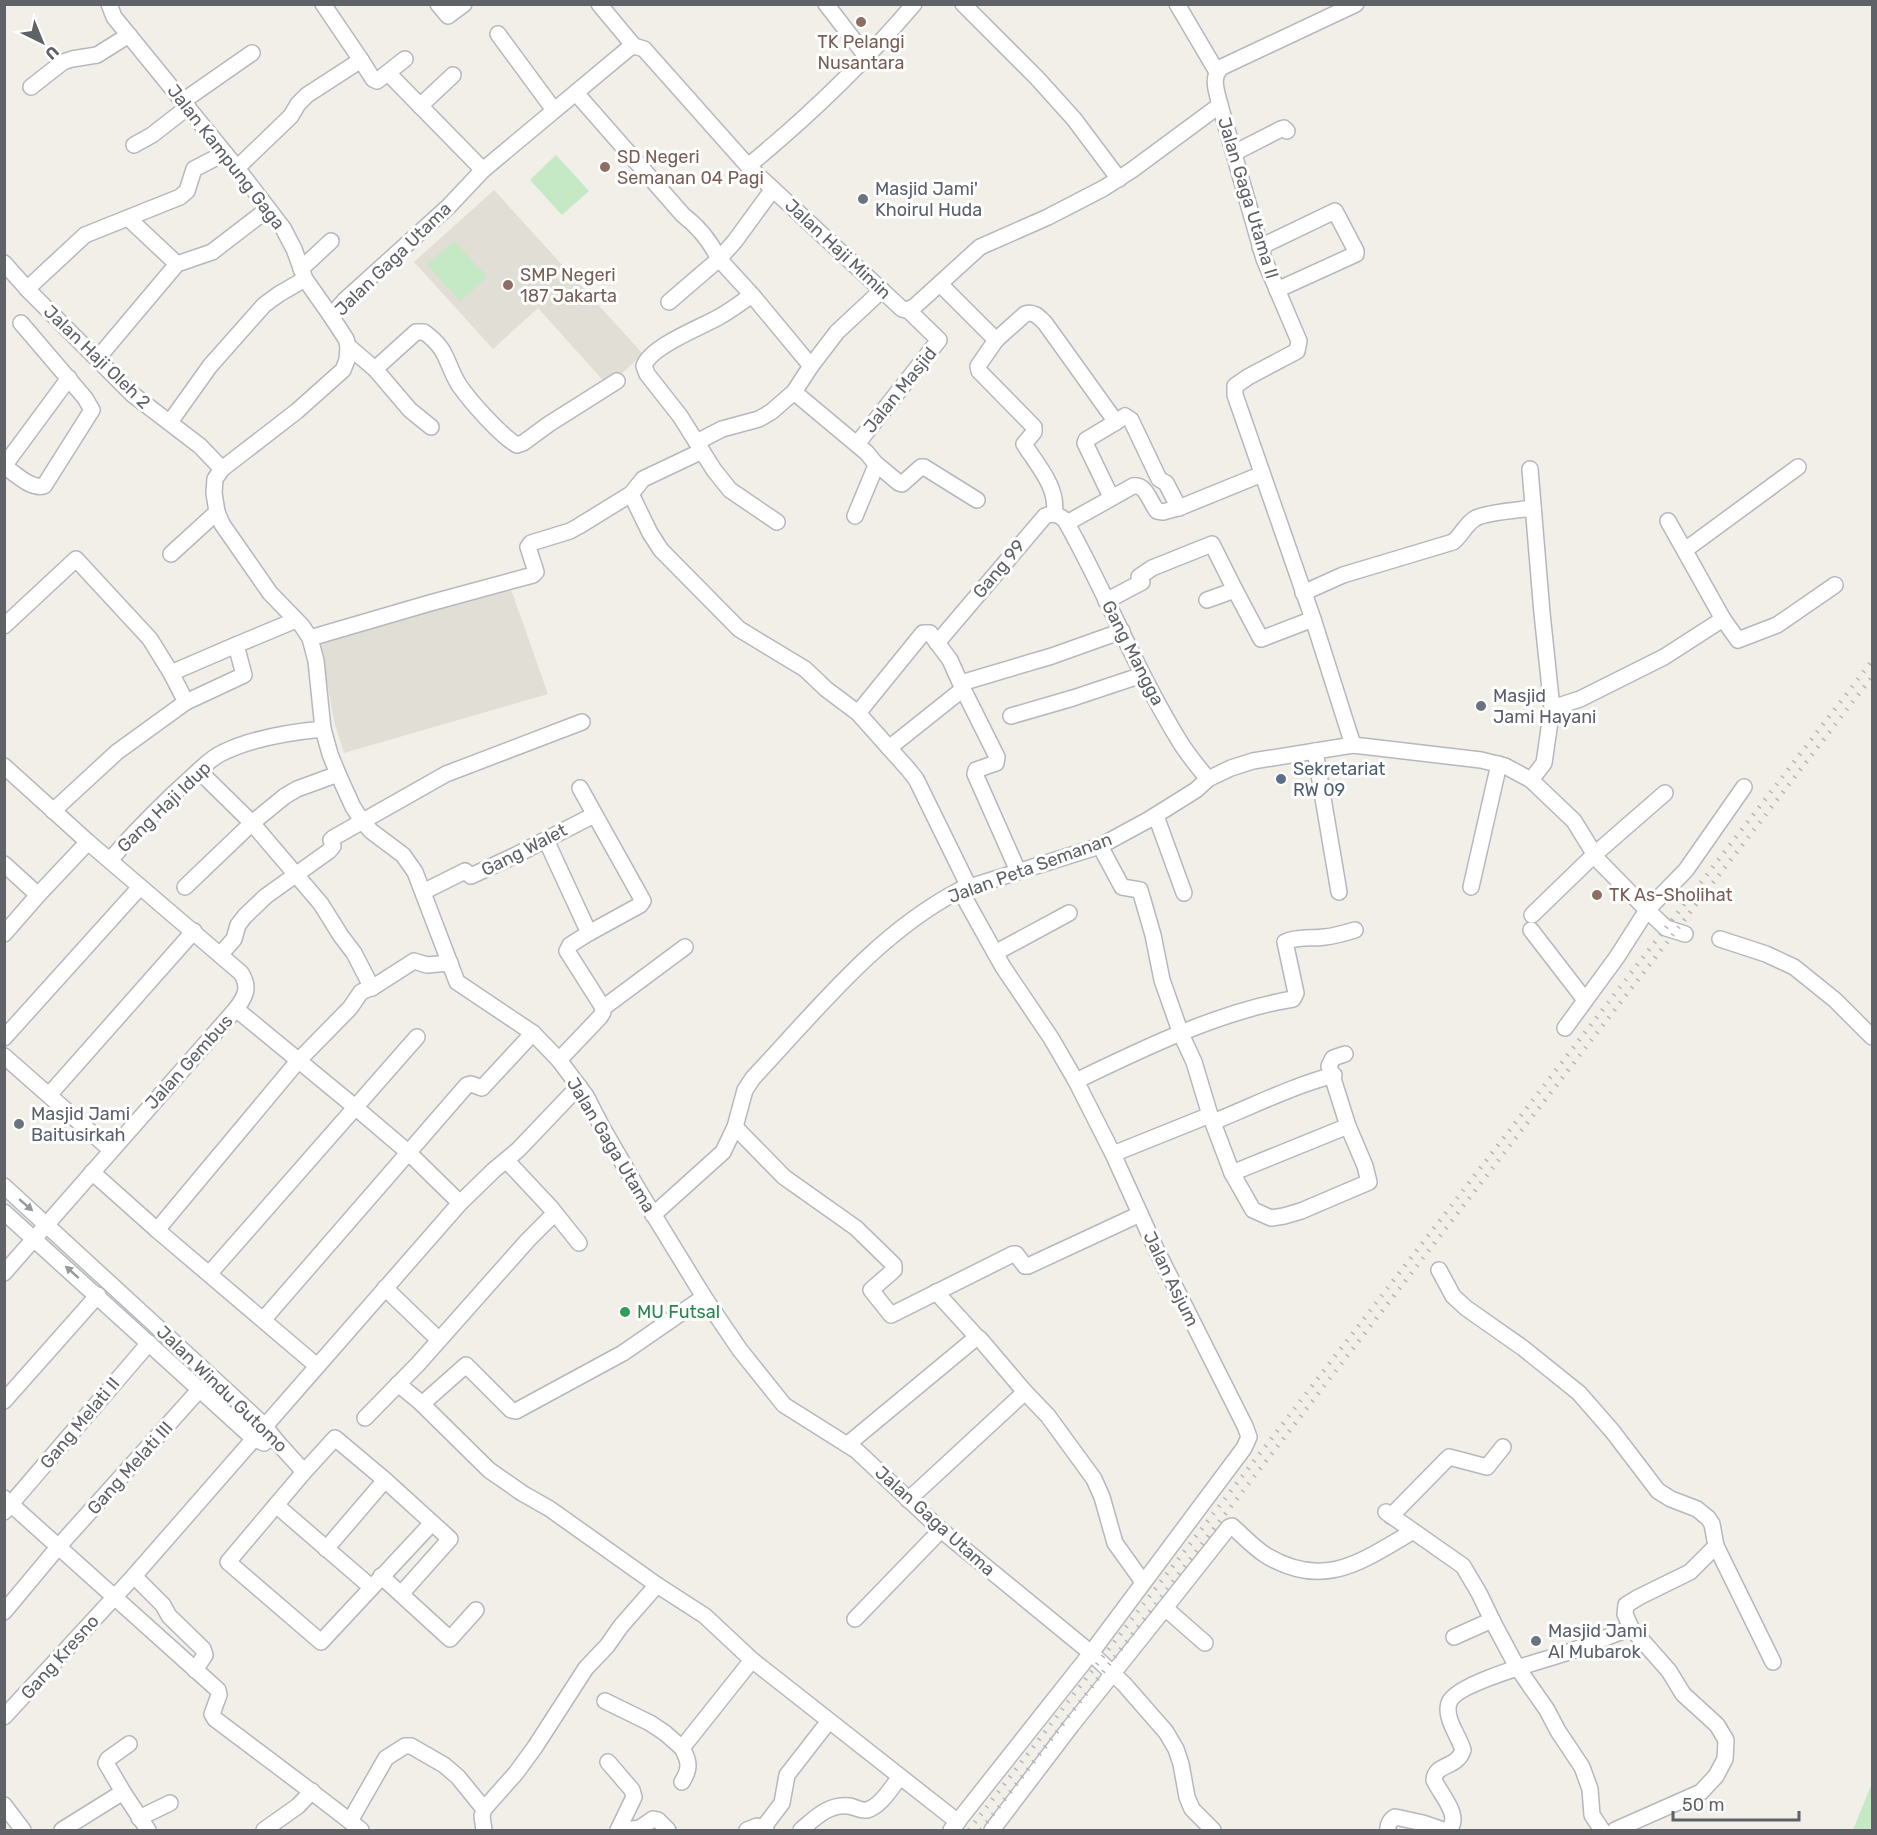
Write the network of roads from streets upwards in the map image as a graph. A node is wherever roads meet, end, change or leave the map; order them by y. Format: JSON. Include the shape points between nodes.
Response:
{"nodes":[{"id":1,"x":109,"y":4,"type":"edge"},
{"id":2,"x":323,"y":4,"type":"edge"},
{"id":3,"x":438,"y":4,"type":"edge"},
{"id":4,"x":464,"y":4,"type":"edge"},
{"id":5,"x":599,"y":4,"type":"edge"},
{"id":6,"x":826,"y":4,"type":"edge"},
{"id":7,"x":914,"y":4,"type":"edge"},
{"id":8,"x":963,"y":4,"type":"edge"},
{"id":9,"x":1177,"y":4,"type":"edge"},
{"id":10,"x":1356,"y":4,"type":"edge"},
{"id":11,"x":129,"y":34,"type":"junction"},
{"id":12,"x":498,"y":34,"type":"dead end"},
{"id":13,"x":634,"y":46,"type":"junction"},
{"id":14,"x":252,"y":52,"type":"dead end"},
{"id":15,"x":866,"y":56,"type":"junction"},
{"id":16,"x":405,"y":59,"type":"dead end"},
{"id":17,"x":361,"y":60,"type":"junction"},
{"id":18,"x":1217,"y":72,"type":"junction"},
{"id":19,"x":388,"y":73,"type":"junction"},
{"id":20,"x":453,"y":75,"type":"dead end"},
{"id":21,"x":31,"y":87,"type":"dead end"},
{"id":22,"x":576,"y":93,"type":"junction"},
{"id":23,"x":186,"y":104,"type":"junction"},
{"id":24,"x":1220,"y":105,"type":"junction"},
{"id":25,"x":420,"y":106,"type":"junction"},
{"id":26,"x":554,"y":110,"type":"junction"},
{"id":27,"x":1287,"y":131,"type":"dead end"},
{"id":28,"x":134,"y":145,"type":"dead end"},
{"id":29,"x":225,"y":153,"type":"junction"},
{"id":30,"x":1234,"y":153,"type":"junction"},
{"id":31,"x":748,"y":166,"type":"junction"},
{"id":32,"x":237,"y":168,"type":"junction"},
{"id":33,"x":483,"y":170,"type":"junction"},
{"id":34,"x":1119,"y":179,"type":"junction"},
{"id":35,"x":773,"y":189,"type":"junction"},
{"id":36,"x":268,"y":209,"type":"junction"},
{"id":37,"x":128,"y":218,"type":"junction"},
{"id":38,"x":331,"y":241,"type":"dead end"},
{"id":39,"x":1260,"y":247,"type":"junction"},
{"id":40,"x":719,"y":259,"type":"junction"},
{"id":41,"x":4,"y":263,"type":"edge"},
{"id":42,"x":177,"y":264,"type":"junction"},
{"id":43,"x":303,"y":274,"type":"junction"},
{"id":44,"x":939,"y":284,"type":"junction"},
{"id":45,"x":27,"y":289,"type":"junction"},
{"id":46,"x":882,"y":290,"type":"junction"},
{"id":47,"x":1277,"y":290,"type":"junction"},
{"id":48,"x":752,"y":295,"type":"junction"},
{"id":49,"x":669,"y":302,"type":"dead end"},
{"id":50,"x":908,"y":310,"type":"junction"},
{"id":51,"x":331,"y":316,"type":"junction"},
{"id":52,"x":21,"y":323,"type":"dead end"},
{"id":53,"x":996,"y":340,"type":"junction"},
{"id":54,"x":348,"y":346,"type":"junction"},
{"id":55,"x":97,"y":359,"type":"junction"},
{"id":56,"x":811,"y":366,"type":"junction"},
{"id":57,"x":375,"y":369,"type":"junction"},
{"id":58,"x":69,"y":378,"type":"junction"},
{"id":59,"x":617,"y":381,"type":"dead end"},
{"id":60,"x":794,"y":392,"type":"junction"},
{"id":61,"x":170,"y":422,"type":"junction"},
{"id":62,"x":1116,"y":422,"type":"junction"},
{"id":63,"x":431,"y":427,"type":"dead end"},
{"id":64,"x":856,"y":444,"type":"junction"},
{"id":65,"x":700,"y":446,"type":"junction"},
{"id":66,"x":875,"y":463,"type":"junction"},
{"id":67,"x":4,"y":466,"type":"edge"},
{"id":68,"x":1798,"y":467,"type":"dead end"},
{"id":69,"x":222,"y":469,"type":"junction"},
{"id":70,"x":1530,"y":469,"type":"dead end"},
{"id":71,"x":1262,"y":474,"type":"junction"},
{"id":72,"x":1158,"y":479,"type":"junction"},
{"id":73,"x":1142,"y":487,"type":"junction"},
{"id":74,"x":631,"y":494,"type":"junction"},
{"id":75,"x":1111,"y":497,"type":"junction"},
{"id":76,"x":976,"y":500,"type":"dead end"},
{"id":77,"x":1179,"y":507,"type":"junction"},
{"id":78,"x":1533,"y":508,"type":"junction"},
{"id":79,"x":217,"y":512,"type":"junction"},
{"id":80,"x":1054,"y":514,"type":"junction"},
{"id":81,"x":855,"y":516,"type":"dead end"},
{"id":82,"x":1668,"y":521,"type":"dead end"},
{"id":83,"x":777,"y":522,"type":"dead end"},
{"id":84,"x":1066,"y":523,"type":"junction"},
{"id":85,"x":1685,"y":550,"type":"junction"},
{"id":86,"x":171,"y":555,"type":"dead end"},
{"id":87,"x":1835,"y":585,"type":"dead end"},
{"id":88,"x":1235,"y":590,"type":"junction"},
{"id":89,"x":1303,"y":593,"type":"junction"},
{"id":90,"x":1207,"y":600,"type":"dead end"},
{"id":91,"x":1106,"y":601,"type":"junction"},
{"id":92,"x":1313,"y":619,"type":"junction"},
{"id":93,"x":1723,"y":619,"type":"junction"},
{"id":94,"x":296,"y":620,"type":"junction"},
{"id":95,"x":4,"y":626,"type":"edge"},
{"id":96,"x":1122,"y":631,"type":"junction"},
{"id":97,"x":310,"y":638,"type":"junction"},
{"id":98,"x":937,"y":642,"type":"junction"},
{"id":99,"x":236,"y":645,"type":"junction"},
{"id":100,"x":171,"y":673,"type":"junction"},
{"id":101,"x":1142,"y":675,"type":"junction"},
{"id":102,"x":962,"y":686,"type":"junction"},
{"id":103,"x":186,"y":702,"type":"junction"},
{"id":104,"x":1552,"y":708,"type":"junction"},
{"id":105,"x":858,"y":713,"type":"junction"},
{"id":106,"x":1011,"y":716,"type":"dead end"},
{"id":107,"x":582,"y":722,"type":"dead end"},
{"id":108,"x":323,"y":729,"type":"junction"},
{"id":109,"x":1353,"y":745,"type":"junction"},
{"id":110,"x":889,"y":748,"type":"junction"},
{"id":111,"x":1315,"y":751,"type":"junction"},
{"id":112,"x":1499,"y":764,"type":"junction"},
{"id":113,"x":4,"y":766,"type":"edge"},
{"id":114,"x":199,"y":771,"type":"junction"},
{"id":115,"x":338,"y":774,"type":"junction"},
{"id":116,"x":1208,"y":779,"type":"junction"},
{"id":117,"x":1531,"y":780,"type":"junction"},
{"id":118,"x":1744,"y":787,"type":"dead end"},
{"id":119,"x":580,"y":788,"type":"dead end"},
{"id":120,"x":1665,"y":793,"type":"dead end"},
{"id":121,"x":53,"y":811,"type":"junction"},
{"id":122,"x":594,"y":815,"type":"junction"},
{"id":123,"x":1156,"y":816,"type":"junction"},
{"id":124,"x":362,"y":821,"type":"junction"},
{"id":125,"x":252,"y":823,"type":"junction"},
{"id":126,"x":546,"y":840,"type":"junction"},
{"id":127,"x":88,"y":842,"type":"junction"},
{"id":128,"x":1100,"y":846,"type":"junction"},
{"id":129,"x":1595,"y":854,"type":"junction"},
{"id":130,"x":110,"y":860,"type":"junction"},
{"id":131,"x":4,"y":864,"type":"edge"},
{"id":132,"x":1018,"y":871,"type":"junction"},
{"id":133,"x":295,"y":874,"type":"junction"},
{"id":134,"x":140,"y":887,"type":"junction"},
{"id":135,"x":184,"y":887,"type":"dead end"},
{"id":136,"x":1471,"y":887,"type":"dead end"},
{"id":137,"x":965,"y":888,"type":"junction"},
{"id":138,"x":423,"y":892,"type":"junction"},
{"id":139,"x":1339,"y":892,"type":"dead end"},
{"id":140,"x":1185,"y":893,"type":"dead end"},
{"id":141,"x":38,"y":895,"type":"junction"},
{"id":142,"x":1647,"y":910,"type":"junction"},
{"id":143,"x":1069,"y":913,"type":"dead end"},
{"id":144,"x":1355,"y":930,"type":"dead end"},
{"id":145,"x":194,"y":931,"type":"junction"},
{"id":146,"x":589,"y":933,"type":"junction"},
{"id":147,"x":4,"y":934,"type":"edge"},
{"id":148,"x":1685,"y":934,"type":"dead end"},
{"id":149,"x":1720,"y":939,"type":"dead end"},
{"id":150,"x":685,"y":947,"type":"dead end"},
{"id":151,"x":994,"y":953,"type":"junction"},
{"id":152,"x":220,"y":955,"type":"junction"},
{"id":153,"x":450,"y":963,"type":"junction"},
{"id":154,"x":372,"y":988,"type":"junction"},
{"id":155,"x":1586,"y":1000,"type":"junction"},
{"id":156,"x":603,"y":1008,"type":"junction"},
{"id":157,"x":236,"y":1009,"type":"junction"},
{"id":158,"x":1565,"y":1028,"type":"dead end"},
{"id":159,"x":532,"y":1033,"type":"junction"},
{"id":160,"x":1180,"y":1034,"type":"junction"},
{"id":161,"x":1872,"y":1036,"type":"edge"},
{"id":162,"x":417,"y":1037,"type":"dead end"},
{"id":163,"x":4,"y":1038,"type":"edge"},
{"id":164,"x":1345,"y":1054,"type":"dead end"},
{"id":165,"x":4,"y":1056,"type":"edge"},
{"id":166,"x":559,"y":1060,"type":"junction"},
{"id":167,"x":298,"y":1061,"type":"junction"},
{"id":168,"x":1334,"y":1076,"type":"junction"},
{"id":169,"x":1076,"y":1081,"type":"junction"},
{"id":170,"x":579,"y":1086,"type":"junction"},
{"id":171,"x":49,"y":1095,"type":"junction"},
{"id":172,"x":355,"y":1107,"type":"junction"},
{"id":173,"x":1212,"y":1119,"type":"junction"},
{"id":174,"x":1348,"y":1126,"type":"junction"},
{"id":175,"x":735,"y":1127,"type":"junction"},
{"id":176,"x":111,"y":1150,"type":"junction"},
{"id":177,"x":409,"y":1153,"type":"junction"},
{"id":178,"x":1113,"y":1154,"type":"junction"},
{"id":179,"x":506,"y":1160,"type":"junction"},
{"id":180,"x":93,"y":1172,"type":"junction"},
{"id":181,"x":1232,"y":1173,"type":"junction"},
{"id":182,"x":4,"y":1186,"type":"edge"},
{"id":183,"x":460,"y":1203,"type":"junction"},
{"id":184,"x":4,"y":1212,"type":"edge"},
{"id":185,"x":555,"y":1213,"type":"junction"},
{"id":186,"x":653,"y":1215,"type":"junction"},
{"id":187,"x":1140,"y":1215,"type":"junction"},
{"id":188,"x":48,"y":1224,"type":"junction"},
{"id":189,"x":157,"y":1230,"type":"junction"},
{"id":190,"x":35,"y":1239,"type":"junction"},
{"id":191,"x":579,"y":1243,"type":"dead end"},
{"id":192,"x":1439,"y":1270,"type":"dead end"},
{"id":193,"x":4,"y":1273,"type":"edge"},
{"id":194,"x":210,"y":1273,"type":"junction"},
{"id":195,"x":384,"y":1288,"type":"junction"},
{"id":196,"x":936,"y":1292,"type":"junction"},
{"id":197,"x":98,"y":1295,"type":"junction"},
{"id":198,"x":127,"y":1296,"type":"junction"},
{"id":199,"x":704,"y":1296,"type":"junction"},
{"id":200,"x":114,"y":1310,"type":"junction"},
{"id":201,"x":263,"y":1320,"type":"junction"},
{"id":202,"x":977,"y":1337,"type":"junction"},
{"id":203,"x":439,"y":1340,"type":"junction"},
{"id":204,"x":149,"y":1343,"type":"junction"},
{"id":205,"x":317,"y":1366,"type":"junction"},
{"id":206,"x":398,"y":1384,"type":"junction"},
{"id":207,"x":200,"y":1389,"type":"junction"},
{"id":208,"x":1025,"y":1392,"type":"junction"},
{"id":209,"x":4,"y":1401,"type":"edge"},
{"id":210,"x":422,"y":1404,"type":"junction"},
{"id":211,"x":365,"y":1418,"type":"dead end"},
{"id":212,"x":265,"y":1426,"type":"junction"},
{"id":213,"x":254,"y":1439,"type":"junction"},
{"id":214,"x":848,"y":1444,"type":"junction"},
{"id":215,"x":1503,"y":1447,"type":"dead end"},
{"id":216,"x":304,"y":1472,"type":"junction"},
{"id":217,"x":385,"y":1480,"type":"junction"},
{"id":218,"x":909,"y":1500,"type":"junction"},
{"id":219,"x":7,"y":1505,"type":"edge"},
{"id":220,"x":276,"y":1505,"type":"junction"},
{"id":221,"x":432,"y":1523,"type":"junction"},
{"id":222,"x":941,"y":1530,"type":"junction"},
{"id":223,"x":1412,"y":1532,"type":"junction"},
{"id":224,"x":59,"y":1546,"type":"junction"},
{"id":225,"x":1716,"y":1546,"type":"junction"},
{"id":226,"x":326,"y":1549,"type":"junction"},
{"id":227,"x":134,"y":1576,"type":"junction"},
{"id":228,"x":376,"y":1581,"type":"junction"},
{"id":229,"x":1143,"y":1582,"type":"junction"},
{"id":230,"x":657,"y":1585,"type":"junction"},
{"id":231,"x":401,"y":1594,"type":"junction"},
{"id":232,"x":115,"y":1597,"type":"junction"},
{"id":233,"x":1165,"y":1608,"type":"junction"},
{"id":234,"x":476,"y":1610,"type":"dead end"},
{"id":235,"x":4,"y":1612,"type":"edge"},
{"id":236,"x":855,"y":1619,"type":"dead end"},
{"id":237,"x":1492,"y":1620,"type":"junction"},
{"id":238,"x":1630,"y":1628,"type":"junction"},
{"id":239,"x":1454,"y":1637,"type":"dead end"},
{"id":240,"x":1205,"y":1643,"type":"dead end"},
{"id":241,"x":1091,"y":1653,"type":"junction"},
{"id":242,"x":752,"y":1660,"type":"junction"},
{"id":243,"x":1773,"y":1662,"type":"dead end"},
{"id":244,"x":1517,"y":1667,"type":"junction"},
{"id":245,"x":195,"y":1670,"type":"junction"},
{"id":246,"x":1113,"y":1673,"type":"junction"},
{"id":247,"x":605,"y":1701,"type":"dead end"},
{"id":248,"x":4,"y":1717,"type":"edge"},
{"id":249,"x":829,"y":1721,"type":"junction"},
{"id":250,"x":129,"y":1744,"type":"dead end"},
{"id":251,"x":682,"y":1748,"type":"junction"},
{"id":252,"x":608,"y":1762,"type":"dead end"},
{"id":253,"x":900,"y":1777,"type":"junction"},
{"id":254,"x":682,"y":1782,"type":"dead end"},
{"id":255,"x":312,"y":1791,"type":"junction"},
{"id":256,"x":123,"y":1792,"type":"junction"},
{"id":257,"x":170,"y":1803,"type":"dead end"},
{"id":258,"x":4,"y":1805,"type":"edge"},
{"id":259,"x":484,"y":1809,"type":"junction"},
{"id":260,"x":144,"y":1824,"type":"edge"},
{"id":261,"x":954,"y":1826,"type":"edge"},
{"id":262,"x":357,"y":1828,"type":"edge"},
{"id":263,"x":23,"y":1830,"type":"edge"},
{"id":264,"x":62,"y":1830,"type":"edge"},
{"id":265,"x":264,"y":1830,"type":"edge"},
{"id":266,"x":484,"y":1830,"type":"edge"},
{"id":267,"x":618,"y":1830,"type":"edge"},
{"id":268,"x":626,"y":1830,"type":"edge"},
{"id":269,"x":668,"y":1830,"type":"edge"},
{"id":270,"x":759,"y":1830,"type":"edge"},
{"id":271,"x":801,"y":1830,"type":"edge"},
{"id":272,"x":992,"y":1830,"type":"edge"},
{"id":273,"x":1213,"y":1830,"type":"edge"},
{"id":274,"x":1388,"y":1830,"type":"edge"},
{"id":275,"x":1602,"y":1830,"type":"edge"},
{"id":276,"x":1615,"y":1830,"type":"edge"}],
"edges":[{"from":1,"to":11,"type":"street","name":"Jalan Kampung Gaga","via":[[114,17]]},
{"from":2,"to":17,"type":"street"},
{"from":3,"to":4,"type":"street","via":[[448,16]]},
{"from":5,"to":13,"type":"street","name":"Jalan Haji Mimin"},
{"from":6,"to":15,"type":"street"},
{"from":7,"to":15,"type":"street"},
{"from":8,"to":34,"type":"street","via":[[1074,119]]},
{"from":9,"to":18,"type":"street"},
{"from":10,"to":18,"type":"street"},
{"from":11,"to":21,"type":"street","via":[[97,55],[63,62]]},
{"from":11,"to":23,"type":"street","name":"Jalan Kampung Gaga"},
{"from":12,"to":26,"type":"street"},
{"from":13,"to":22,"type":"street","name":"Jalan Gaga Utama"},
{"from":13,"to":31,"type":"street","name":"Jalan Haji Mimin","via":[[644,49]]},
{"from":14,"to":23,"type":"street"},
{"from":15,"to":31,"type":"street","via":[[832,92]]},
{"from":16,"to":19,"type":"street"},
{"from":17,"to":19,"type":"street","via":[[377,81]]},
{"from":17,"to":32,"type":"street","via":[[307,95]]},
{"from":18,"to":24,"type":"street","name":"Jalan Gaga Utama II","via":[[1215,84]]},
{"from":19,"to":25,"type":"street"},
{"from":20,"to":25,"type":"street"},
{"from":22,"to":26,"type":"street","name":"Jalan Gaga Utama"},
{"from":22,"to":40,"type":"street","via":[[697,226]]},
{"from":23,"to":28,"type":"street","via":[[152,135]]},
{"from":23,"to":29,"type":"street","name":"Jalan Kampung Gaga"},
{"from":24,"to":30,"type":"street","name":"Jalan Gaga Utama II"},
{"from":24,"to":34,"type":"street","name":"Jalan Haji Mimin"},
{"from":25,"to":33,"type":"street"},
{"from":26,"to":33,"type":"street","name":"Jalan Gaga Utama"},
{"from":27,"to":30,"type":"street","via":[[1281,129]]},
{"from":29,"to":32,"type":"street","name":"Jalan Kampung Gaga"},
{"from":29,"to":37,"type":"street","via":[[194,169],[184,195]]},
{"from":30,"to":39,"type":"street","name":"Jalan Gaga Utama II"},
{"from":31,"to":35,"type":"street","name":"Jalan Haji Mimin"},
{"from":32,"to":36,"type":"street","name":"Jalan Kampung Gaga"},
{"from":33,"to":51,"type":"street","name":"Jalan Gaga Utama"},
{"from":34,"to":44,"type":"street","name":"Jalan Haji Mimin","via":[[1060,212],[980,247]]},
{"from":35,"to":40,"type":"street"},
{"from":35,"to":46,"type":"street","name":"Jalan Haji Mimin"},
{"from":36,"to":42,"type":"street","via":[[212,252]]},
{"from":36,"to":43,"type":"street","name":"Jalan Kampung Gaga","via":[[283,228]]},
{"from":37,"to":42,"type":"street"},
{"from":37,"to":45,"type":"street","via":[[85,235]]},
{"from":38,"to":43,"type":"street"},
{"from":39,"to":47,"type":"street","name":"Jalan Gaga Utama II"},
{"from":39,"to":47,"type":"street","via":[[1335,211],[1356,251]]},
{"from":40,"to":48,"type":"street"},
{"from":40,"to":49,"type":"street"},
{"from":41,"to":45,"type":"street","name":"Jalan Haji Oleh 2"},
{"from":42,"to":55,"type":"street"},
{"from":43,"to":51,"type":"street","name":"Jalan Kampung Gaga"},
{"from":43,"to":61,"type":"street","via":[[264,305],[210,366]]},
{"from":44,"to":50,"type":"street","name":"Jalan Haji Mimin"},
{"from":44,"to":53,"type":"street"},
{"from":45,"to":55,"type":"street","name":"Jalan Haji Oleh 2"},
{"from":46,"to":50,"type":"street","name":"Jalan Haji Mimin"},
{"from":46,"to":56,"type":"street","via":[[837,332]]},
{"from":47,"to":71,"type":"street","name":"Jalan Gaga Utama II","via":[[1299,341],[1297,351],[1235,386]]},
{"from":48,"to":56,"type":"street"},
{"from":48,"to":65,"type":"street","via":[[719,318],[670,342],[645,362],[647,374]]},
{"from":50,"to":64,"type":"street","name":"Jalan Masjid","via":[[939,340]]},
{"from":51,"to":54,"type":"street","name":"Jalan Gaga Utama"},
{"from":52,"to":58,"type":"street"},
{"from":53,"to":62,"type":"street","via":[[1025,314],[1036,315]]},
{"from":53,"to":80,"type":"street","via":[[978,366],[979,371],[1034,427],[1024,444],[1053,491]]},
{"from":54,"to":57,"type":"street"},
{"from":54,"to":69,"type":"street","name":"Jalan Gaga Utama","via":[[341,372]]},
{"from":55,"to":61,"type":"street","name":"Jalan Haji Oleh 2","via":[[132,394]]},
{"from":56,"to":60,"type":"street"},
{"from":57,"to":59,"type":"street","via":[[416,332],[424,332],[441,347],[459,384],[475,405],[517,445]]},
{"from":57,"to":63,"type":"street","via":[[410,410]]},
{"from":58,"to":67,"type":"street"},
{"from":58,"to":67,"type":"street","via":[[92,410],[44,486],[32,485]]},
{"from":60,"to":64,"type":"street"},
{"from":60,"to":65,"type":"street","via":[[759,419],[722,429]]},
{"from":61,"to":69,"type":"street","name":"Jalan Haji Oleh 2"},
{"from":62,"to":72,"type":"street","via":[[1125,416],[1131,420]]},
{"from":62,"to":75,"type":"street","via":[[1085,443]]},
{"from":64,"to":66,"type":"street"},
{"from":65,"to":74,"type":"street","via":[[643,479]]},
{"from":65,"to":83,"type":"street","via":[[730,490]]},
{"from":66,"to":76,"type":"street","name":"Jalan Masjid","via":[[902,484],[924,467]]},
{"from":66,"to":81,"type":"street"},
{"from":68,"to":85,"type":"street"},
{"from":69,"to":79,"type":"street","name":"Jalan Gaga Utama","via":[[215,479]]},
{"from":70,"to":78,"type":"street"},
{"from":71,"to":77,"type":"street"},
{"from":71,"to":89,"type":"street","name":"Jalan Gaga Utama II"},
{"from":72,"to":73,"type":"street"},
{"from":72,"to":77,"type":"street","via":[[1166,483]]},
{"from":73,"to":75,"type":"street","via":[[1133,486]]},
{"from":73,"to":77,"type":"street","via":[[1157,511]]},
{"from":74,"to":97,"type":"street","via":[[570,531],[529,545],[536,572],[533,575]]},
{"from":74,"to":105,"type":"street","name":"Jalan Asjum","via":[[661,550],[739,629],[805,669]]},
{"from":75,"to":84,"type":"street"},
{"from":78,"to":89,"type":"street","via":[[1475,518],[1453,542],[1343,575]]},
{"from":78,"to":104,"type":"street"},
{"from":79,"to":86,"type":"street"},
{"from":79,"to":94,"type":"street","name":"Jalan Gaga Utama","via":[[270,593]]},
{"from":80,"to":84,"type":"street"},
{"from":80,"to":98,"type":"street","name":"Gang 99","via":[[1045,516]]},
{"from":82,"to":85,"type":"street"},
{"from":84,"to":91,"type":"street","name":"Gang Mangga","via":[[1088,559]]},
{"from":85,"to":93,"type":"street"},
{"from":87,"to":93,"type":"street","via":[[1777,625],[1742,640],[1736,639]]},
{"from":88,"to":90,"type":"street"},
{"from":88,"to":91,"type":"street","via":[[1212,544],[1152,568],[1139,577],[1142,582]]},
{"from":88,"to":92,"type":"street","via":[[1261,639]]},
{"from":89,"to":92,"type":"street","name":"Jalan Gaga Utama II"},
{"from":91,"to":96,"type":"street","name":"Gang Mangga"},
{"from":92,"to":109,"type":"street","name":"Jalan Gaga Utama II"},
{"from":93,"to":104,"type":"street","via":[[1664,657],[1580,699]]},
{"from":94,"to":97,"type":"street","name":"Jalan Gaga Utama"},
{"from":94,"to":99,"type":"street"},
{"from":95,"to":100,"type":"street","via":[[76,560],[150,639]]},
{"from":96,"to":101,"type":"street","name":"Gang Mangga"},
{"from":96,"to":102,"type":"street"},
{"from":97,"to":108,"type":"street","name":"Jalan Gaga Utama"},
{"from":98,"to":102,"type":"street"},
{"from":98,"to":105,"type":"street","via":[[930,633],[923,633]]},
{"from":99,"to":100,"type":"street"},
{"from":99,"to":103,"type":"street","via":[[244,675]]},
{"from":100,"to":103,"type":"street"},
{"from":101,"to":106,"type":"street"},
{"from":101,"to":116,"type":"street","name":"Gang Mangga","via":[[1181,744]]},
{"from":102,"to":110,"type":"street"},
{"from":102,"to":132,"type":"street","via":[[997,757],[996,763],[976,770],[975,774]]},
{"from":103,"to":121,"type":"street","via":[[117,752]]},
{"from":104,"to":117,"type":"street","via":[[1544,763]]},
{"from":105,"to":110,"type":"street","name":"Jalan Asjum"},
{"from":107,"to":124,"type":"street","via":[[446,774]]},
{"from":108,"to":114,"type":"street","name":"Gang Haji Idup","via":[[243,744],[216,757]]},
{"from":108,"to":115,"type":"street","name":"Jalan Gaga Utama"},
{"from":109,"to":111,"type":"street","name":"Jalan Peta Semanan"},
{"from":109,"to":112,"type":"street","name":"Jalan Peta Semanan"},
{"from":110,"to":137,"type":"street","name":"Jalan Asjum","via":[[916,779]]},
{"from":111,"to":116,"type":"street","name":"Jalan Peta Semanan","via":[[1253,761]]},
{"from":111,"to":139,"type":"street"},
{"from":112,"to":117,"type":"street","name":"Jalan Peta Semanan"},
{"from":112,"to":136,"type":"street"},
{"from":113,"to":121,"type":"street"},
{"from":114,"to":125,"type":"street"},
{"from":114,"to":130,"type":"street","name":"Gang Haji Idup"},
{"from":115,"to":124,"type":"street","name":"Jalan Gaga Utama"},
{"from":115,"to":125,"type":"street","via":[[297,789]]},
{"from":116,"to":123,"type":"street","name":"Jalan Peta Semanan"},
{"from":117,"to":129,"type":"street","name":"Jalan Peta Semanan","via":[[1574,821]]},
{"from":118,"to":142,"type":"street","via":[[1686,870]]},
{"from":119,"to":122,"type":"street"},
{"from":120,"to":129,"type":"street"},
{"from":121,"to":127,"type":"street"},
{"from":122,"to":126,"type":"street","name":"Gang Walet"},
{"from":122,"to":146,"type":"street","via":[[643,901]]},
{"from":123,"to":128,"type":"street","name":"Jalan Peta Semanan"},
{"from":123,"to":140,"type":"street"},
{"from":124,"to":133,"type":"street","via":[[333,838],[329,851]]},
{"from":124,"to":138,"type":"street","name":"Jalan Gaga Utama","via":[[403,855]]},
{"from":125,"to":133,"type":"street"},
{"from":125,"to":135,"type":"street"},
{"from":126,"to":138,"type":"street","name":"Gang Walet","via":[[471,876],[465,871]]},
{"from":126,"to":146,"type":"street"},
{"from":127,"to":130,"type":"street"},
{"from":127,"to":141,"type":"street"},
{"from":128,"to":132,"type":"street","name":"Jalan Peta Semanan"},
{"from":128,"to":160,"type":"street","via":[[1122,887],[1140,890]]},
{"from":129,"to":142,"type":"street","name":"Jalan Peta Semanan"},
{"from":129,"to":155,"type":"street","via":[[1532,922]]},
{"from":130,"to":134,"type":"street"},
{"from":131,"to":141,"type":"street"},
{"from":132,"to":137,"type":"street","name":"Jalan Peta Semanan"},
{"from":133,"to":152,"type":"street","via":[[245,916],[234,939]]},
{"from":133,"to":154,"type":"street","via":[[321,904]]},
{"from":134,"to":145,"type":"street"},
{"from":134,"to":163,"type":"street"},
{"from":137,"to":151,"type":"street","name":"Jalan Asjum"},
{"from":137,"to":175,"type":"street","name":"Jalan Peta Semanan","via":[[940,900],[851,973],[753,1078],[741,1100]]},
{"from":138,"to":153,"type":"street","name":"Jalan Gaga Utama"},
{"from":141,"to":147,"type":"street"},
{"from":142,"to":148,"type":"street","name":"Jalan Peta Semanan","via":[[1665,928]]},
{"from":142,"to":155,"type":"street"},
{"from":143,"to":151,"type":"street"},
{"from":144,"to":160,"type":"street","via":[[1285,942],[1296,993],[1293,999],[1264,1004]]},
{"from":145,"to":152,"type":"street"},
{"from":145,"to":171,"type":"street"},
{"from":146,"to":156,"type":"street","via":[[567,951]]},
{"from":149,"to":161,"type":"street","via":[[1794,967]]},
{"from":150,"to":156,"type":"street"},
{"from":151,"to":169,"type":"street","name":"Jalan Asjum"},
{"from":152,"to":157,"type":"street","via":[[246,980],[245,998]]},
{"from":153,"to":154,"type":"street","via":[[414,961]]},
{"from":153,"to":159,"type":"street","name":"Jalan Gaga Utama","via":[[462,987]]},
{"from":154,"to":167,"type":"street","via":[[361,992]]},
{"from":155,"to":158,"type":"street"},
{"from":156,"to":166,"type":"street","via":[[600,1017]]},
{"from":157,"to":167,"type":"street"},
{"from":157,"to":176,"type":"street","name":"Jalan Gembus"},
{"from":159,"to":166,"type":"street","name":"Jalan Gaga Utama"},
{"from":159,"to":177,"type":"street","via":[[482,1088],[467,1085]]},
{"from":160,"to":169,"type":"street"},
{"from":160,"to":173,"type":"street","via":[[1194,1062]]},
{"from":162,"to":172,"type":"street"},
{"from":164,"to":168,"type":"street","via":[[1330,1062]]},
{"from":165,"to":171,"type":"street"},
{"from":166,"to":170,"type":"street","name":"Jalan Gaga Utama"},
{"from":167,"to":172,"type":"street"},
{"from":167,"to":189,"type":"street"},
{"from":168,"to":173,"type":"street"},
{"from":168,"to":174,"type":"street"},
{"from":169,"to":178,"type":"street","name":"Jalan Asjum"},
{"from":170,"to":179,"type":"street","name":"Gang Kresno"},
{"from":170,"to":186,"type":"street","name":"Jalan Gaga Utama"},
{"from":171,"to":176,"type":"street"},
{"from":172,"to":177,"type":"street"},
{"from":172,"to":194,"type":"street"},
{"from":173,"to":178,"type":"street"},
{"from":173,"to":181,"type":"street"},
{"from":174,"to":181,"type":"street"},
{"from":174,"to":181,"type":"street","via":[[1369,1182],[1300,1211],[1271,1218],[1253,1210]]},
{"from":175,"to":186,"type":"street","name":"Jalan Peta Semanan","via":[[723,1152]]},
{"from":175,"to":196,"type":"street","via":[[784,1177],[856,1228],[894,1265],[894,1270],[871,1290],[890,1314]]},
{"from":176,"to":180,"type":"street","name":"Jalan Gembus"},
{"from":177,"to":183,"type":"street"},
{"from":177,"to":201,"type":"street"},
{"from":178,"to":187,"type":"street","name":"Jalan Asjum"},
{"from":179,"to":183,"type":"street","name":"Gang Kresno"},
{"from":179,"to":185,"type":"street"},
{"from":180,"to":188,"type":"street","name":"Jalan Gembus"},
{"from":180,"to":189,"type":"street"},
{"from":182,"to":188,"type":"street","name":"Jalan Windu Gutomo","one_way":true},
{"from":183,"to":195,"type":"street","name":"Gang Kresno"},
{"from":184,"to":190,"type":"street","name":"Jalan Windu Gutomo"},
{"from":185,"to":191,"type":"street"},
{"from":185,"to":203,"type":"street"},
{"from":186,"to":199,"type":"street","name":"Jalan Gaga Utama"},
{"from":187,"to":196,"type":"street","via":[[1028,1266],[1013,1254]]},
{"from":187,"to":229,"type":"street","name":"Jalan Asjum","via":[[1249,1437]]},
{"from":188,"to":190,"type":"street","name":"Jalan Gembus"},
{"from":188,"to":198,"type":"street","name":"Jalan Windu Gutomo"},
{"from":189,"to":194,"type":"street"},
{"from":190,"to":193,"type":"street","name":"Jalan Gembus"},
{"from":197,"to":190,"type":"street","name":"Jalan Windu Gutomo","one_way":true},
{"from":192,"to":225,"type":"street","via":[[1453,1296],[1466,1308],[1580,1393],[1658,1491],[1708,1518]]},
{"from":194,"to":201,"type":"street"},
{"from":195,"to":203,"type":"street"},
{"from":195,"to":205,"type":"street","name":"Gang Kresno"},
{"from":196,"to":202,"type":"street"},
{"from":197,"to":200,"type":"street","name":"Jalan Windu Gutomo"},
{"from":197,"to":209,"type":"street"},
{"from":198,"to":200,"type":"street"},
{"from":198,"to":212,"type":"street","name":"Jalan Windu Gutomo"},
{"from":199,"to":210,"type":"street","via":[[623,1353],[516,1411],[466,1365]]},
{"from":199,"to":214,"type":"street","name":"Jalan Gaga Utama","via":[[784,1405]]},
{"from":200,"to":204,"type":"street","name":"Jalan Windu Gutomo"},
{"from":201,"to":205,"type":"street"},
{"from":202,"to":208,"type":"street"},
{"from":202,"to":214,"type":"street"},
{"from":203,"to":206,"type":"street"},
{"from":204,"to":207,"type":"street","name":"Jalan Windu Gutomo"},
{"from":204,"to":219,"type":"street","name":"Gang Melati II"},
{"from":205,"to":212,"type":"street","name":"Gang Kresno"},
{"from":206,"to":210,"type":"street"},
{"from":206,"to":211,"type":"street"},
{"from":207,"to":213,"type":"street","name":"Jalan Windu Gutomo"},
{"from":207,"to":224,"type":"street","name":"Gang Melati III"},
{"from":208,"to":218,"type":"street"},
{"from":208,"to":229,"type":"street","via":[[1048,1416],[1094,1479],[1115,1543]]},
{"from":210,"to":230,"type":"street","via":[[489,1470]]},
{"from":212,"to":213,"type":"street","name":"Gang Kresno"},
{"from":212,"to":216,"type":"street","name":"Jalan Windu Gutomo"},
{"from":213,"to":216,"type":"street","name":"Jalan Windu Gutomo","via":[[268,1444]]},
{"from":213,"to":227,"type":"street","name":"Gang Kresno"},
{"from":214,"to":218,"type":"street","name":"Jalan Gaga Utama"},
{"from":215,"to":223,"type":"street","via":[[1487,1467],[1449,1457],[1388,1514]]},
{"from":216,"to":217,"type":"street","via":[[335,1438]]},
{"from":216,"to":220,"type":"street"},
{"from":217,"to":221,"type":"street"},
{"from":217,"to":226,"type":"street"},
{"from":218,"to":222,"type":"street","name":"Jalan Gaga Utama"},
{"from":219,"to":224,"type":"street"},
{"from":220,"to":226,"type":"street"},
{"from":220,"to":228,"type":"street","via":[[228,1562],[321,1642]]},
{"from":221,"to":228,"type":"street"},
{"from":221,"to":231,"type":"street","via":[[450,1539]]},
{"from":222,"to":236,"type":"street"},
{"from":222,"to":241,"type":"street","name":"Jalan Gaga Utama"},
{"from":223,"to":233,"type":"street","via":[[1364,1560],[1322,1572],[1281,1563],[1232,1526]]},
{"from":223,"to":237,"type":"street","via":[[1462,1566]]},
{"from":224,"to":232,"type":"street"},
{"from":224,"to":235,"type":"street","name":"Gang Melati III"},
{"from":225,"to":238,"type":"street","via":[[1690,1572],[1626,1605],[1624,1614]]},
{"from":225,"to":243,"type":"street"},
{"from":226,"to":228,"type":"street"},
{"from":227,"to":232,"type":"street","name":"Gang Kresno"},
{"from":227,"to":245,"type":"street","via":[[203,1649],[205,1655]]},
{"from":228,"to":231,"type":"street"},
{"from":229,"to":241,"type":"street","name":"Jalan Asjum"},
{"from":230,"to":242,"type":"street","via":[[705,1616]]},
{"from":230,"to":259,"type":"street","via":[[586,1668],[522,1764]]},
{"from":231,"to":234,"type":"street","via":[[450,1639]]},
{"from":232,"to":245,"type":"street"},
{"from":232,"to":248,"type":"street","name":"Gang Kresno"},
{"from":233,"to":240,"type":"street"},
{"from":233,"to":246,"type":"street"},
{"from":237,"to":239,"type":"street"},
{"from":237,"to":244,"type":"street"},
{"from":238,"to":244,"type":"street"},
{"from":238,"to":276,"type":"street","via":[[1670,1671],[1683,1694],[1717,1725],[1726,1740],[1725,1759],[1701,1792]]},
{"from":241,"to":246,"type":"street","name":"Jalan Gaga Utama"},
{"from":241,"to":261,"type":"street"},
{"from":242,"to":249,"type":"street"},
{"from":242,"to":251,"type":"street"},
{"from":244,"to":274,"type":"street","via":[[1468,1688],[1448,1704],[1450,1720],[1463,1750],[1461,1757],[1438,1771],[1434,1780],[1454,1817],[1451,1828],[1443,1830],[1398,1817]]},
{"from":244,"to":275,"type":"street","via":[[1582,1767],[1590,1790],[1592,1815]]},
{"from":245,"to":255,"type":"street","via":[[219,1692],[214,1719]]},
{"from":246,"to":272,"type":"street"},
{"from":246,"to":273,"type":"street","name":"Jalan Gaga Utama","via":[[1166,1732],[1176,1749],[1192,1809]]},
{"from":247,"to":251,"type":"street","via":[[650,1723]]},
{"from":249,"to":253,"type":"street"},
{"from":249,"to":270,"type":"street","via":[[787,1775],[782,1803]]},
{"from":250,"to":256,"type":"street","via":[[106,1763]]},
{"from":251,"to":254,"type":"street","via":[[689,1759],[689,1771]]},
{"from":252,"to":267,"type":"street","via":[[634,1797]]},
{"from":253,"to":261,"type":"street"},
{"from":253,"to":271,"type":"street","via":[[872,1808],[842,1806],[823,1811]]},
{"from":255,"to":262,"type":"street"},
{"from":255,"to":265,"type":"street"},
{"from":256,"to":260,"type":"street"},
{"from":256,"to":264,"type":"street"},
{"from":257,"to":260,"type":"street"},
{"from":258,"to":263,"type":"street"},
{"from":259,"to":262,"type":"street","via":[[444,1765],[405,1746],[386,1758]]},
{"from":259,"to":266,"type":"street"},
{"from":268,"to":269,"type":"street","via":[[653,1819]]}]}
